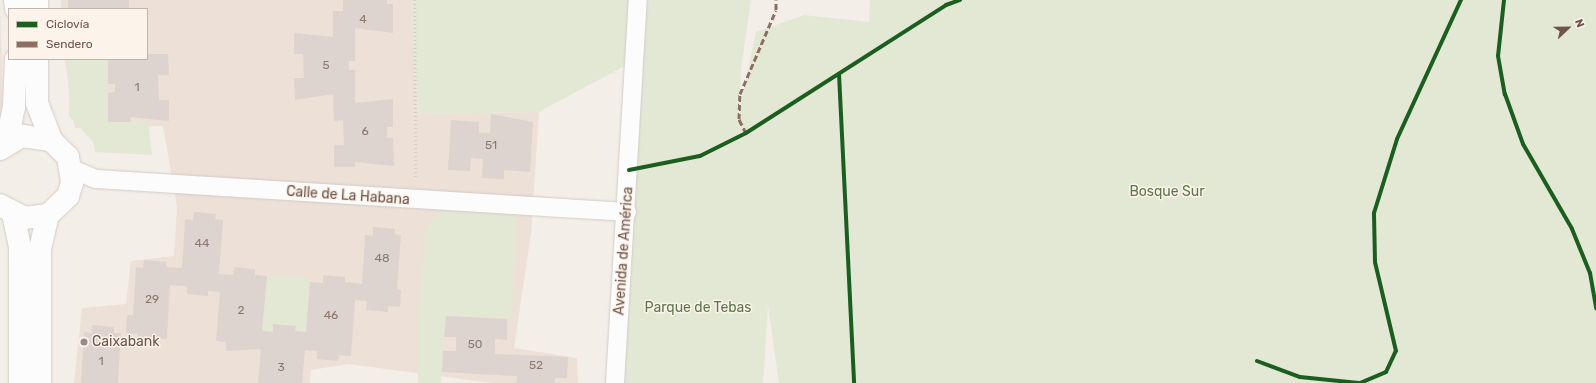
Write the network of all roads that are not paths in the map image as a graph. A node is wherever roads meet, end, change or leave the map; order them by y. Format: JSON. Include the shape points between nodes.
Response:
{"nodes":[{"id":1,"x":638,"y":0,"type":"edge"},
{"id":2,"x":16,"y":60,"type":"edge"},
{"id":3,"x":37,"y":60,"type":"edge"},
{"id":4,"x":50,"y":140,"type":"junction"},
{"id":5,"x":4,"y":145,"type":"edge"},
{"id":6,"x":72,"y":169,"type":"junction"},
{"id":7,"x":7,"y":210,"type":"edge"},
{"id":8,"x":626,"y":212,"type":"junction"},
{"id":9,"x":48,"y":215,"type":"junction"},
{"id":10,"x":20,"y":383,"type":"edge"},
{"id":11,"x":40,"y":383,"type":"edge"},
{"id":12,"x":616,"y":383,"type":"edge"}],
"edges":[{"from":1,"to":8,"type":"street","name":"Avenida de América"},
{"from":2,"to":5,"type":"main road","via":[[14,107]]},
{"from":3,"to":4,"type":"main road","via":[[37,104]]},
{"from":4,"to":5,"type":"main road","via":[[22,136]]},
{"from":4,"to":6,"type":"main road","via":[[60,148]]},
{"from":6,"to":8,"type":"street","name":"Calle de La Habana","via":[[96,179]]},
{"from":6,"to":9,"type":"main road","via":[[68,196]]},
{"from":7,"to":9,"type":"main road","via":[[25,218]]},
{"from":7,"to":10,"type":"main road","via":[[20,248]]},
{"from":8,"to":12,"type":"street","name":"Avenida de América"},
{"from":9,"to":11,"type":"main road","via":[[40,249]]}]}
